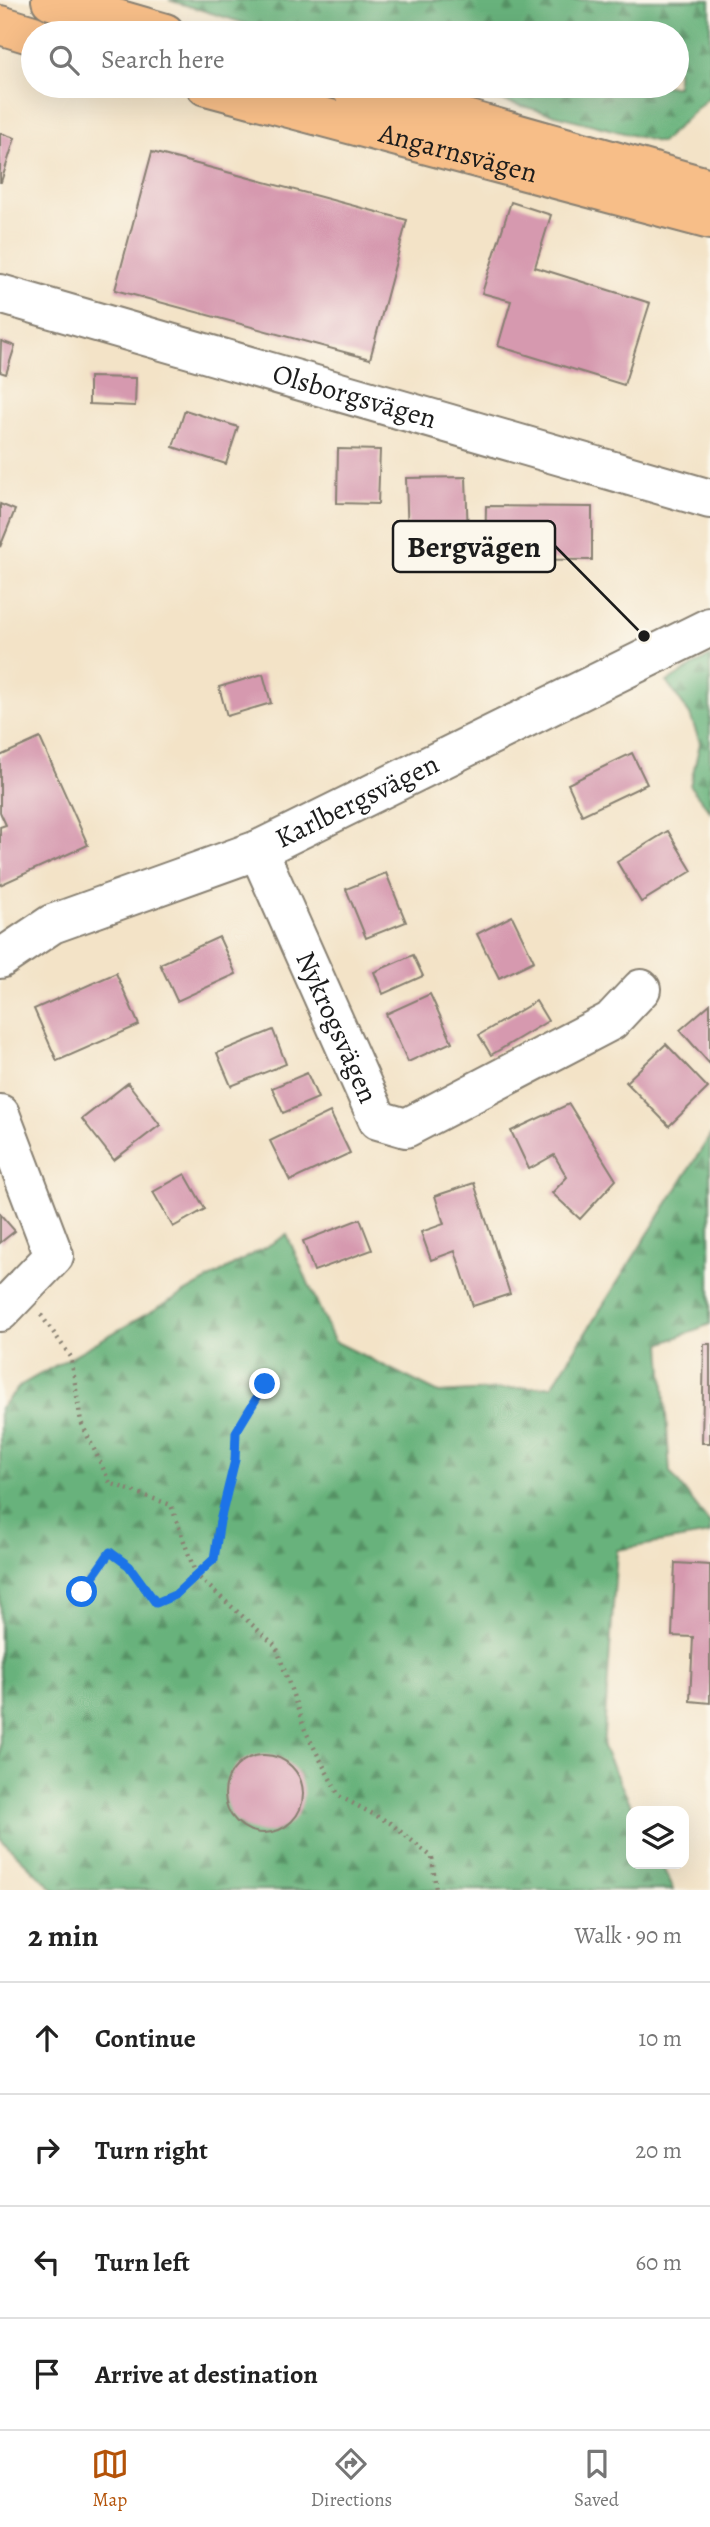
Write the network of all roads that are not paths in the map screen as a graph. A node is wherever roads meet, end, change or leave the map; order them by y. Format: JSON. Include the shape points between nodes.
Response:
{"nodes":[{"id":1,"x":51,"y":0,"type":"edge"},
{"id":2,"x":124,"y":21,"type":"edge"},
{"id":3,"x":0,"y":25,"type":"edge"},
{"id":4,"x":21,"y":31,"type":"edge"},
{"id":5,"x":251,"y":98,"type":"edge"},
{"id":6,"x":391,"y":98,"type":"edge"},
{"id":7,"x":710,"y":188,"type":"edge"},
{"id":8,"x":710,"y":220,"type":"edge"},
{"id":9,"x":0,"y":294,"type":"edge"},
{"id":10,"x":710,"y":499,"type":"edge"},
{"id":11,"x":710,"y":627,"type":"edge"},
{"id":12,"x":258,"y":850,"type":"junction"},
{"id":13,"x":0,"y":959,"type":"edge"},
{"id":14,"x":641,"y":989,"type":"dead end"},
{"id":15,"x":0,"y":1114,"type":"edge"},
{"id":16,"x":11,"y":1300,"type":"edge"}],
"edges":[{"from":1,"to":2,"type":"main road"},
{"from":3,"to":4,"type":"main road"},
{"from":5,"to":8,"type":"main road","name":"Angarnsvägen"},
{"from":6,"to":7,"type":"main road","name":"Angarnsvägen"},
{"from":9,"to":10,"type":"street","name":"Olsborgsvägen"},
{"from":11,"to":12,"type":"street","name":"Karlbergsvägen"},
{"from":12,"to":13,"type":"street","name":"Karlbergsvägen","via":[[52,924]]},
{"from":12,"to":14,"type":"street","name":"Nykrogsvägen","via":[[378,1120],[406,1128],[611,1021]]},
{"from":15,"to":16,"type":"street","via":[[54,1256]]}]}
